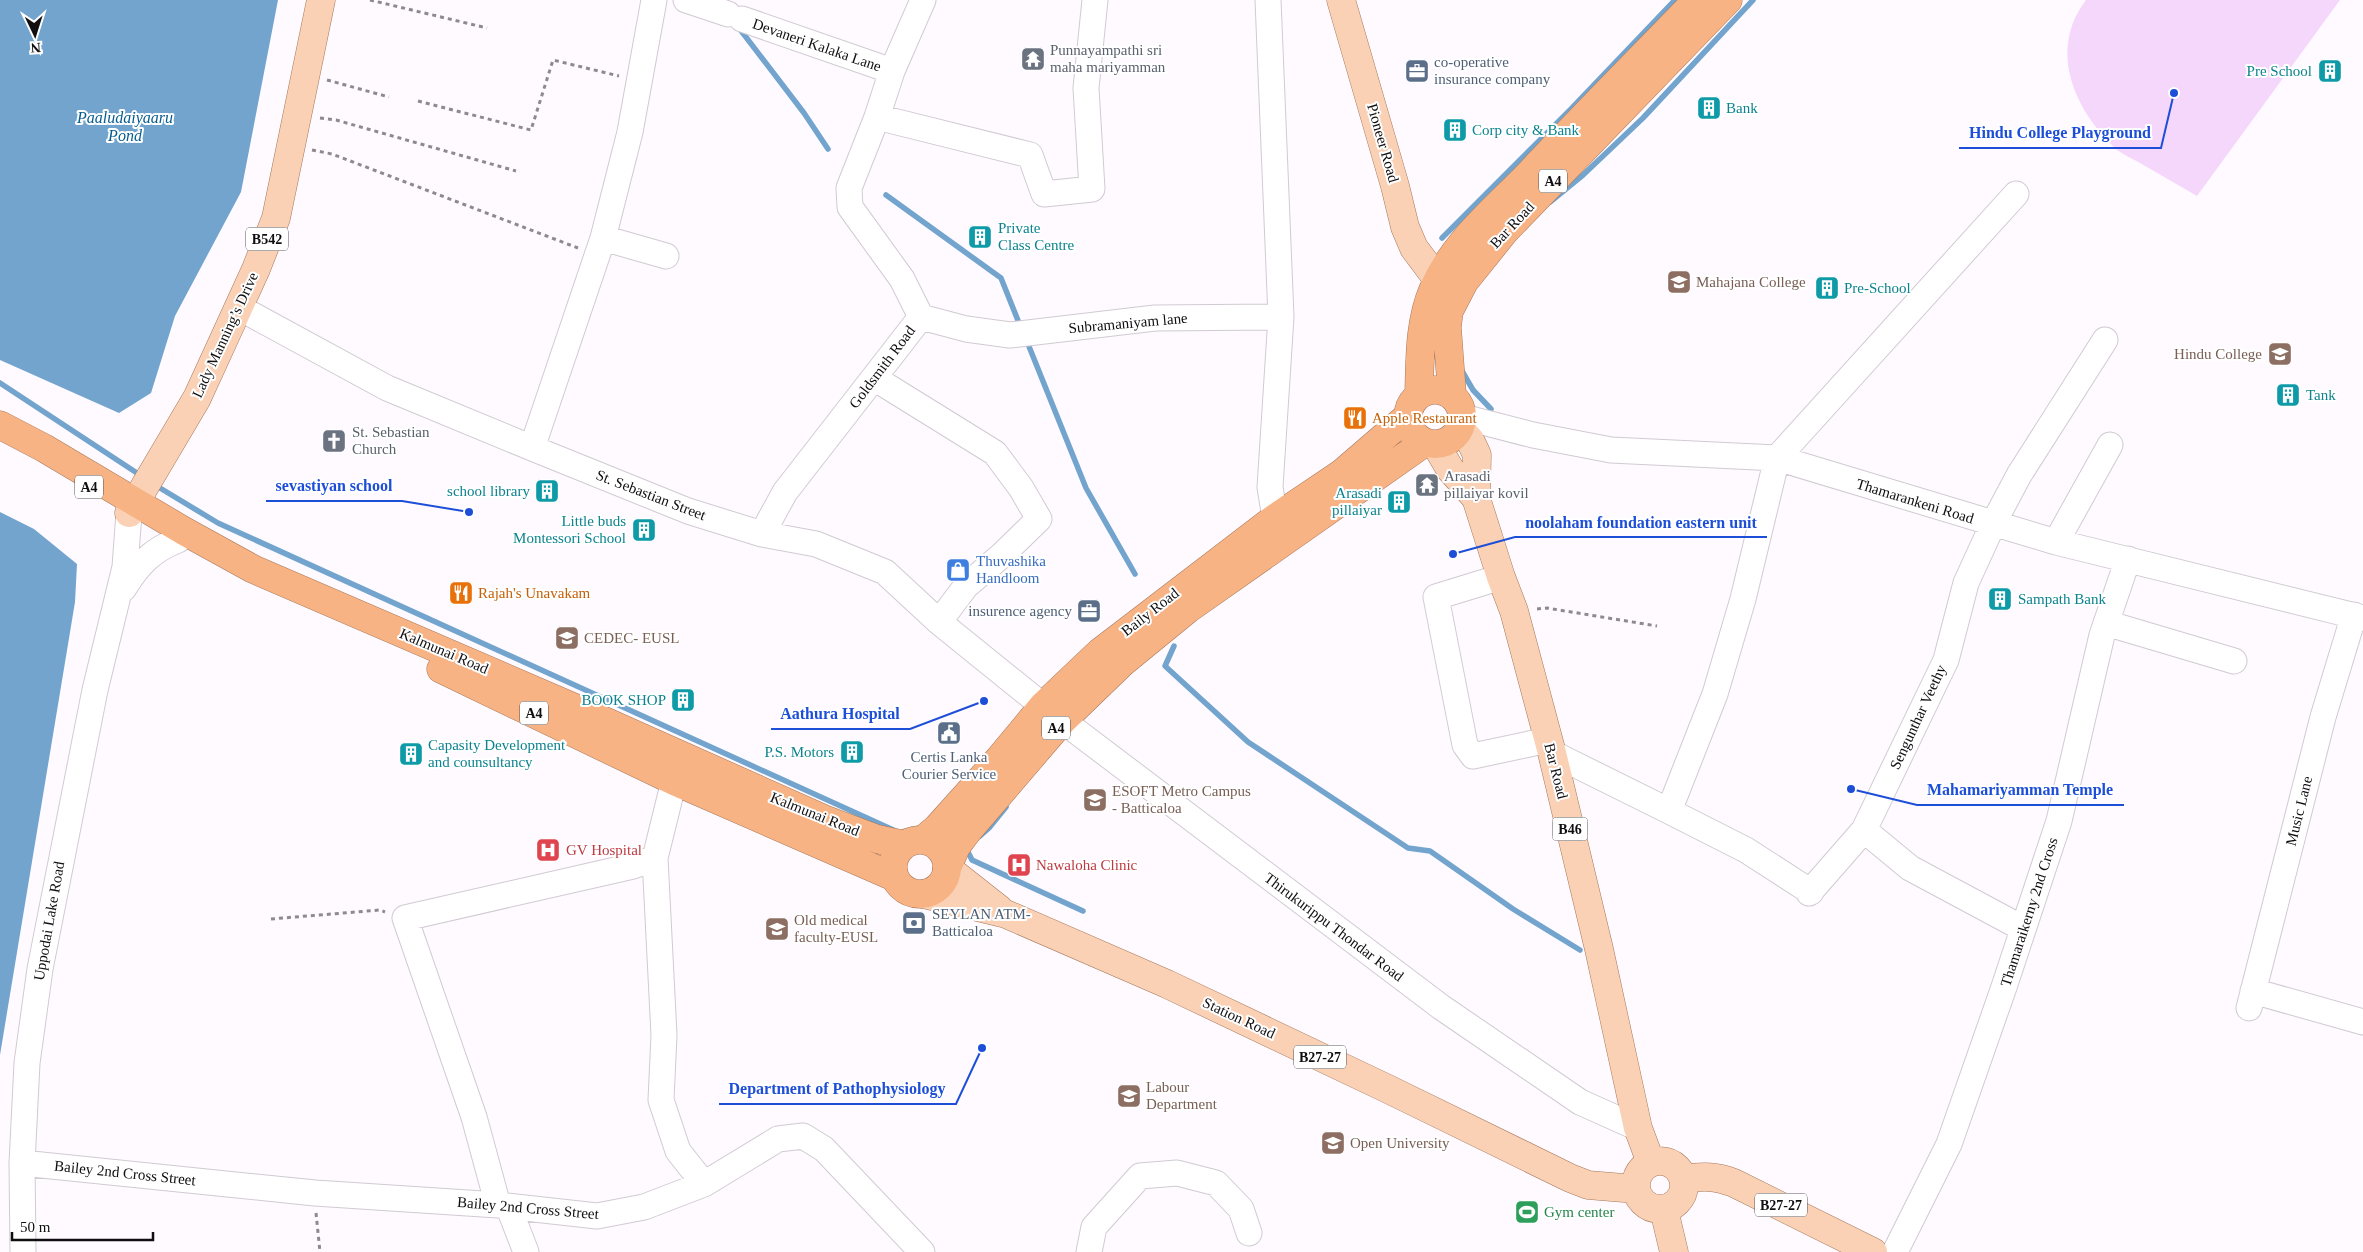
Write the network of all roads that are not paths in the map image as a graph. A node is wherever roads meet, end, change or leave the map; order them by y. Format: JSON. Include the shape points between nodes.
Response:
{"nodes":[{"id":1,"x":321,"y":0,"type":"edge"},
{"id":2,"x":654,"y":0,"type":"edge"},
{"id":3,"x":686,"y":0,"type":"edge"},
{"id":4,"x":923,"y":0,"type":"edge"},
{"id":5,"x":1095,"y":0,"type":"edge"},
{"id":6,"x":1268,"y":0,"type":"edge"},
{"id":7,"x":1341,"y":0,"type":"edge"},
{"id":8,"x":1697,"y":0,"type":"edge"},
{"id":9,"x":1728,"y":0,"type":"edge"},
{"id":10,"x":892,"y":71,"type":"junction"},
{"id":11,"x":877,"y":116,"type":"junction"},
{"id":12,"x":2016,"y":194,"type":"dead end"},
{"id":13,"x":600,"y":246,"type":"junction"},
{"id":14,"x":666,"y":256,"type":"dead end"},
{"id":15,"x":1438,"y":280,"type":"junction"},
{"id":16,"x":238,"y":307,"type":"junction"},
{"id":17,"x":920,"y":317,"type":"junction"},
{"id":18,"x":1281,"y":317,"type":"junction"},
{"id":19,"x":2105,"y":340,"type":"dead end"},
{"id":20,"x":874,"y":378,"type":"junction"},
{"id":21,"x":1413,"y":406,"type":"junction"},
{"id":22,"x":1458,"y":414,"type":"junction"},
{"id":23,"x":0,"y":425,"type":"edge"},
{"id":24,"x":0,"y":436,"type":"edge"},
{"id":25,"x":1430,"y":444,"type":"junction"},
{"id":26,"x":2110,"y":445,"type":"dead end"},
{"id":27,"x":532,"y":448,"type":"junction"},
{"id":28,"x":1776,"y":458,"type":"junction"},
{"id":29,"x":162,"y":460,"type":"junction"},
{"id":30,"x":106,"y":485,"type":"junction"},
{"id":31,"x":1476,"y":498,"type":"junction"},
{"id":32,"x":132,"y":508,"type":"junction"},
{"id":33,"x":1275,"y":518,"type":"junction"},
{"id":34,"x":1993,"y":524,"type":"junction"},
{"id":35,"x":762,"y":534,"type":"junction"},
{"id":36,"x":178,"y":540,"type":"junction"},
{"id":37,"x":2056,"y":542,"type":"junction"},
{"id":38,"x":2128,"y":559,"type":"junction"},
{"id":39,"x":1501,"y":577,"type":"junction"},
{"id":40,"x":119,"y":596,"type":"junction"},
{"id":41,"x":2358,"y":617,"type":"edge"},
{"id":42,"x":939,"y":622,"type":"junction"},
{"id":43,"x":2106,"y":623,"type":"junction"},
{"id":44,"x":2234,"y":661,"type":"dead end"},
{"id":45,"x":1052,"y":714,"type":"junction"},
{"id":46,"x":1550,"y":746,"type":"junction"},
{"id":47,"x":674,"y":781,"type":"junction"},
{"id":48,"x":1668,"y":811,"type":"junction"},
{"id":49,"x":1864,"y":830,"type":"junction"},
{"id":50,"x":914,"y":843,"type":"junction"},
{"id":51,"x":655,"y":858,"type":"junction"},
{"id":52,"x":947,"y":868,"type":"junction"},
{"id":53,"x":894,"y":877,"type":"junction"},
{"id":54,"x":923,"y":894,"type":"junction"},
{"id":55,"x":1006,"y":914,"type":"junction"},
{"id":56,"x":2022,"y":928,"type":"junction"},
{"id":57,"x":2363,"y":1022,"type":"edge"},
{"id":58,"x":1638,"y":1128,"type":"junction"},
{"id":59,"x":22,"y":1163,"type":"junction"},
{"id":60,"x":1651,"y":1163,"type":"junction"},
{"id":61,"x":1684,"y":1179,"type":"junction"},
{"id":62,"x":704,"y":1184,"type":"junction"},
{"id":63,"x":1636,"y":1189,"type":"junction"},
{"id":64,"x":503,"y":1206,"type":"junction"},
{"id":65,"x":1664,"y":1210,"type":"junction"},
{"id":66,"x":1249,"y":1233,"type":"dead end"},
{"id":67,"x":23,"y":1252,"type":"edge"},
{"id":68,"x":526,"y":1252,"type":"edge"},
{"id":69,"x":922,"y":1252,"type":"edge"},
{"id":70,"x":1089,"y":1252,"type":"edge"},
{"id":71,"x":1674,"y":1252,"type":"edge"},
{"id":72,"x":1873,"y":1252,"type":"edge"},
{"id":73,"x":1895,"y":1252,"type":"edge"}],
"edges":[{"from":1,"to":16,"type":"main road","name":"Lady Manning’s Drive","number":"B542","via":[[276,218]]},
{"from":2,"to":13,"type":"street","via":[[630,132]]},
{"from":3,"to":10,"type":"street","name":"Devaneri Kalaka Lane"},
{"from":4,"to":10,"type":"street","name":"Goldsmith Road"},
{"from":5,"to":11,"type":"street","via":[[1086,88],[1092,189],[1044,194],[1030,155]]},
{"from":6,"to":18,"type":"street"},
{"from":7,"to":15,"type":"main road","name":"Pioneer Road","via":[[1405,227],[1414,248]]},
{"from":8,"to":15,"type":"highway","name":"Bar Road","number":"A4","via":[[1464,241]]},
{"from":9,"to":22,"type":"highway","name":"Bar Road","number":"A4","via":[[1505,231],[1464,282],[1449,311],[1447,327]]},
{"from":10,"to":11,"type":"street","name":"Goldsmith Road"},
{"from":11,"to":17,"type":"street","name":"Goldsmith Road","via":[[849,188],[850,207],[902,279]]},
{"from":12,"to":28,"type":"street"},
{"from":13,"to":14,"type":"street"},
{"from":13,"to":27,"type":"street"},
{"from":15,"to":21,"type":"highway","name":"Bar Road","number":"A4","via":[[1428,305]]},
{"from":16,"to":27,"type":"street","name":"St. Sebastian Street","via":[[387,388]]},
{"from":16,"to":29,"type":"main road","name":"Lady Manning’s Drive","number":"B542","via":[[197,398]]},
{"from":17,"to":18,"type":"street","name":"Subramaniyam lane","via":[[966,329],[1010,335],[1155,318]]},
{"from":17,"to":20,"type":"street","name":"Goldsmith Road"},
{"from":18,"to":33,"type":"street","via":[[1270,488]]},
{"from":19,"to":34,"type":"street","name":"Sengunthar Veethy","via":[[2019,475]]},
{"from":20,"to":35,"type":"street","name":"Goldsmith Road","via":[[785,492]]},
{"from":20,"to":42,"type":"street","via":[[995,453],[1039,519],[966,586]]},
{"from":21,"to":22,"type":"highway","via":[[1436,390]]},
{"from":21,"to":25,"type":"highway","via":[[1411,431]]},
{"from":21,"to":33,"type":"highway","name":"Baily Road","number":"A4","via":[[1342,473]]},
{"from":22,"to":25,"type":"highway","via":[[1450,440]]},
{"from":22,"to":28,"type":"street","name":"Thamarankeni Road","via":[[1494,426],[1611,450]]},
{"from":22,"to":31,"type":"main road","name":"Bar Road","number":"B46","via":[[1476,455]]},
{"from":23,"to":30,"type":"highway","name":"Kalmunai Road","number":"A4"},
{"from":24,"to":32,"type":"highway","name":"Kalmunai Road","number":"A4"},
{"from":25,"to":31,"type":"main road","name":"Bar Road","number":"B46"},
{"from":25,"to":45,"type":"highway","name":"Baily Road","number":"A4","via":[[1188,609],[1122,664]]},
{"from":26,"to":37,"type":"street"},
{"from":27,"to":35,"type":"street","name":"St. Sebastian Street","via":[[688,511]]},
{"from":28,"to":34,"type":"street","name":"Thamarankeni Road"},
{"from":28,"to":48,"type":"street","via":[[1743,599],[1715,694]]},
{"from":29,"to":30,"type":"main road","name":"Lady Manning’s Drive","number":"B542","via":[[133,482]]},
{"from":29,"to":32,"type":"main road","name":"Lady Manning’s Drive","number":"B542"},
{"from":30,"to":32,"type":"highway","name":"Kalmunai Road","number":"A4"},
{"from":31,"to":39,"type":"main road","name":"Bar Road","number":"B46"},
{"from":32,"to":36,"type":"highway","name":"Kalmunai Road","number":"A4"},
{"from":32,"to":40,"type":"street","name":"Uppodai Lake Road"},
{"from":32,"to":50,"type":"highway","name":"Kalmunai Road","number":"A4","via":[[261,572],[824,820],[877,839]]},
{"from":33,"to":45,"type":"highway","name":"Baily Road","number":"A4","via":[[1120,634],[1075,673]]},
{"from":34,"to":37,"type":"street","name":"Thamarankeni Road"},
{"from":34,"to":49,"type":"street","name":"Sengunthar Veethy","via":[[1966,584],[1946,660]]},
{"from":35,"to":42,"type":"street","name":"St. Sebastian Street","via":[[816,544],[885,572]]},
{"from":36,"to":40,"type":"street","name":"Uppodai Lake Road","via":[[149,555],[137,567]]},
{"from":36,"to":47,"type":"highway","name":"Kalmunai Road","number":"A4","via":[[279,592]]},
{"from":37,"to":38,"type":"street","name":"Thamarankeni Road"},
{"from":38,"to":41,"type":"street","name":"Thamarankeni Road"},
{"from":38,"to":43,"type":"street","name":"Thamaraikerny 2nd Cross"},
{"from":39,"to":46,"type":"main road","name":"Bar Road","number":"B46","via":[[1514,611]]},
{"from":39,"to":46,"type":"street","via":[[1436,597],[1465,745],[1473,756]]},
{"from":40,"to":59,"type":"street","name":"Uppodai Lake Road","via":[[93,700],[40,969],[27,1063]]},
{"from":41,"to":57,"type":"street","name":"Music Lane","via":[[2323,716],[2251,999]]},
{"from":42,"to":45,"type":"street","name":"St. Sebastian Street"},
{"from":43,"to":44,"type":"street"},
{"from":43,"to":56,"type":"street","name":"Thamaraikerny 2nd Cross","via":[[2059,821]]},
{"from":45,"to":50,"type":"highway","name":"Baily Road","number":"A4","via":[[999,759],[937,828]]},
{"from":45,"to":52,"type":"highway","name":"Baily Road","number":"A4","via":[[956,847]]},
{"from":45,"to":58,"type":"street","name":"Thirukurippu Thondar Road","via":[[1441,1007],[1580,1102]]},
{"from":46,"to":48,"type":"street","name":"Sengunthar Veethy"},
{"from":46,"to":58,"type":"main road","name":"Bar Road","number":"B46"},
{"from":47,"to":51,"type":"street"},
{"from":47,"to":53,"type":"highway","name":"Kalmunai Road","number":"A4"},
{"from":48,"to":49,"type":"street","name":"Sengunthar Veethy","via":[[1746,850],[1810,893]]},
{"from":49,"to":56,"type":"street","via":[[1910,868]]},
{"from":50,"to":52,"type":"highway","via":[[933,843],[946,858]]},
{"from":50,"to":53,"type":"highway","via":[[893,860]]},
{"from":51,"to":62,"type":"street","via":[[664,1035],[661,1100],[678,1151]]},
{"from":51,"to":64,"type":"street","via":[[633,866],[405,918]]},
{"from":52,"to":54,"type":"highway","via":[[940,885]]},
{"from":52,"to":55,"type":"main road","name":"Station Road","number":"B27-27"},
{"from":53,"to":54,"type":"highway","via":[[906,891]]},
{"from":54,"to":55,"type":"main road","name":"Station Road","number":"B27-27"},
{"from":55,"to":63,"type":"main road","name":"Station Road","number":"B27-27","via":[[1176,988],[1570,1178],[1588,1185]]},
{"from":56,"to":73,"type":"street","name":"Thamaraikerny 2nd Cross","via":[[1949,1144]]},
{"from":58,"to":60,"type":"main road","name":"Bar Road","number":"B46"},
{"from":59,"to":64,"type":"street","name":"Bailey 2nd Cross Street","via":[[315,1193]]},
{"from":59,"to":67,"type":"street","name":"Uppodai Lake Road"},
{"from":60,"to":61,"type":"main road","via":[[1671,1163]]},
{"from":60,"to":63,"type":"main road","via":[[1636,1178]]},
{"from":61,"to":65,"type":"main road","via":[[1681,1198]]},
{"from":61,"to":72,"type":"main road","number":"B27-27","via":[[1707,1176],[1727,1180]]},
{"from":62,"to":64,"type":"street","name":"Bailey 2nd Cross Street","via":[[644,1207],[597,1216]]},
{"from":62,"to":69,"type":"street","name":"Bailey 2nd Cross Street","via":[[778,1139],[803,1136],[824,1149]]},
{"from":63,"to":65,"type":"main road","via":[[1646,1206]]},
{"from":64,"to":68,"type":"street"},
{"from":65,"to":71,"type":"main road"},
{"from":66,"to":70,"type":"street","via":[[1241,1209],[1216,1183],[1177,1172],[1140,1176],[1094,1227]]}]}
